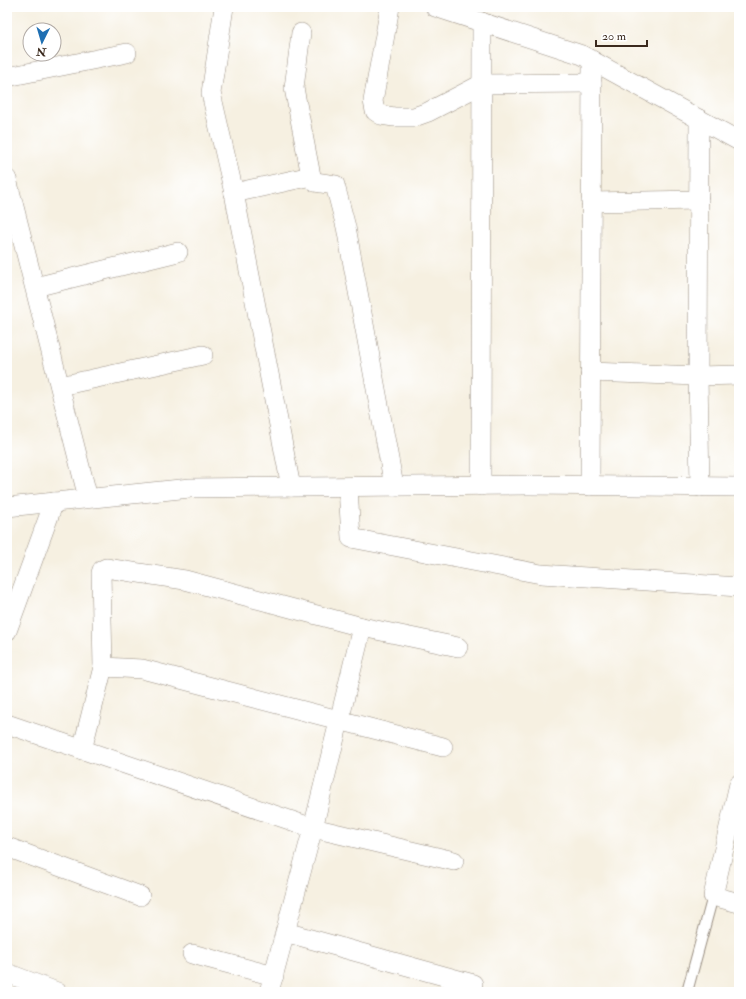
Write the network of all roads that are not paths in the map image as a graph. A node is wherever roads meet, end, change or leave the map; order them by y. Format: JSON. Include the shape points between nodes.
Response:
{"nodes":[{"id":1,"x":224,"y":7,"type":"edge"},
{"id":2,"x":390,"y":7,"type":"edge"},
{"id":3,"x":435,"y":7,"type":"edge"},
{"id":4,"x":482,"y":22,"type":"junction"},
{"id":5,"x":301,"y":33,"type":"dead end"},
{"id":6,"x":127,"y":53,"type":"dead end"},
{"id":7,"x":592,"y":60,"type":"junction"},
{"id":8,"x":7,"y":77,"type":"edge"},
{"id":9,"x":592,"y":83,"type":"junction"},
{"id":10,"x":482,"y":84,"type":"junction"},
{"id":11,"x":699,"y":119,"type":"junction"},
{"id":12,"x":739,"y":141,"type":"edge"},
{"id":13,"x":311,"y":176,"type":"junction"},
{"id":14,"x":7,"y":179,"type":"edge"},
{"id":15,"x":234,"y":193,"type":"junction"},
{"id":16,"x":699,"y":200,"type":"junction"},
{"id":17,"x":591,"y":202,"type":"junction"},
{"id":18,"x":14,"y":236,"type":"edge"},
{"id":19,"x":178,"y":252,"type":"dead end"},
{"id":20,"x":35,"y":287,"type":"junction"},
{"id":21,"x":203,"y":355,"type":"dead end"},
{"id":22,"x":590,"y":372,"type":"junction"},
{"id":23,"x":739,"y":375,"type":"edge"},
{"id":24,"x":698,"y":376,"type":"junction"},
{"id":25,"x":60,"y":386,"type":"junction"},
{"id":26,"x":348,"y":486,"type":"junction"},
{"id":27,"x":394,"y":486,"type":"junction"},
{"id":28,"x":480,"y":486,"type":"junction"},
{"id":29,"x":590,"y":486,"type":"junction"},
{"id":30,"x":291,"y":487,"type":"junction"},
{"id":31,"x":700,"y":487,"type":"junction"},
{"id":32,"x":739,"y":487,"type":"edge"},
{"id":33,"x":88,"y":498,"type":"junction"},
{"id":34,"x":54,"y":502,"type":"junction"},
{"id":35,"x":7,"y":506,"type":"edge"},
{"id":36,"x":739,"y":587,"type":"edge"},
{"id":37,"x":8,"y":625,"type":"edge"},
{"id":38,"x":362,"y":627,"type":"junction"},
{"id":39,"x":458,"y":647,"type":"dead end"},
{"id":40,"x":103,"y":667,"type":"junction"},
{"id":41,"x":339,"y":721,"type":"junction"},
{"id":42,"x":7,"y":724,"type":"edge"},
{"id":43,"x":443,"y":747,"type":"dead end"},
{"id":44,"x":82,"y":750,"type":"junction"},
{"id":45,"x":739,"y":784,"type":"edge"},
{"id":46,"x":313,"y":828,"type":"junction"},
{"id":47,"x":7,"y":847,"type":"edge"},
{"id":48,"x":454,"y":861,"type":"dead end"},
{"id":49,"x":140,"y":896,"type":"dead end"},
{"id":50,"x":713,"y":896,"type":"junction"},
{"id":51,"x":739,"y":903,"type":"edge"},
{"id":52,"x":285,"y":932,"type":"junction"},
{"id":53,"x":192,"y":954,"type":"dead end"},
{"id":54,"x":7,"y":973,"type":"edge"},
{"id":55,"x":271,"y":984,"type":"edge"},
{"id":56,"x":473,"y":984,"type":"dead end"},
{"id":57,"x":57,"y":992,"type":"edge"},
{"id":58,"x":687,"y":992,"type":"edge"}],
"edges":[{"from":1,"to":15,"type":"street","via":[[211,93]]},
{"from":2,"to":10,"type":"street","via":[[372,101],[377,113],[394,118],[420,116]]},
{"from":3,"to":4,"type":"street"},
{"from":4,"to":7,"type":"street","via":[[547,42]]},
{"from":4,"to":10,"type":"street"},
{"from":5,"to":13,"type":"street","via":[[294,88]]},
{"from":6,"to":8,"type":"street"},
{"from":7,"to":9,"type":"street"},
{"from":7,"to":11,"type":"street"},
{"from":9,"to":10,"type":"street"},
{"from":9,"to":17,"type":"street"},
{"from":10,"to":28,"type":"street"},
{"from":11,"to":12,"type":"street"},
{"from":11,"to":16,"type":"street"},
{"from":13,"to":15,"type":"street"},
{"from":13,"to":27,"type":"street","via":[[315,182],[335,185],[346,227]]},
{"from":14,"to":18,"type":"street"},
{"from":15,"to":30,"type":"street"},
{"from":16,"to":17,"type":"street"},
{"from":16,"to":24,"type":"street"},
{"from":17,"to":22,"type":"street"},
{"from":18,"to":20,"type":"street"},
{"from":19,"to":20,"type":"street"},
{"from":20,"to":25,"type":"street"},
{"from":21,"to":25,"type":"street"},
{"from":22,"to":24,"type":"street"},
{"from":22,"to":29,"type":"street"},
{"from":23,"to":24,"type":"street"},
{"from":24,"to":31,"type":"street"},
{"from":25,"to":33,"type":"street"},
{"from":26,"to":27,"type":"street"},
{"from":26,"to":30,"type":"street"},
{"from":26,"to":36,"type":"street","via":[[351,538],[541,574]]},
{"from":27,"to":28,"type":"street"},
{"from":28,"to":29,"type":"street"},
{"from":29,"to":31,"type":"street"},
{"from":30,"to":33,"type":"street","via":[[190,488]]},
{"from":31,"to":32,"type":"street"},
{"from":33,"to":34,"type":"street"},
{"from":34,"to":35,"type":"street"},
{"from":34,"to":37,"type":"street"},
{"from":38,"to":39,"type":"street"},
{"from":38,"to":40,"type":"street","via":[[185,580],[106,568],[101,573]]},
{"from":38,"to":41,"type":"street"},
{"from":40,"to":41,"type":"street","via":[[142,669]]},
{"from":40,"to":44,"type":"street"},
{"from":41,"to":43,"type":"street"},
{"from":41,"to":46,"type":"street"},
{"from":42,"to":44,"type":"street"},
{"from":44,"to":46,"type":"street"},
{"from":45,"to":50,"type":"street"},
{"from":46,"to":48,"type":"street"},
{"from":46,"to":52,"type":"street"},
{"from":47,"to":49,"type":"street"},
{"from":50,"to":51,"type":"street"},
{"from":50,"to":58,"type":"lane"},
{"from":52,"to":55,"type":"street"},
{"from":52,"to":56,"type":"street"},
{"from":53,"to":55,"type":"street"},
{"from":54,"to":57,"type":"street"}]}
